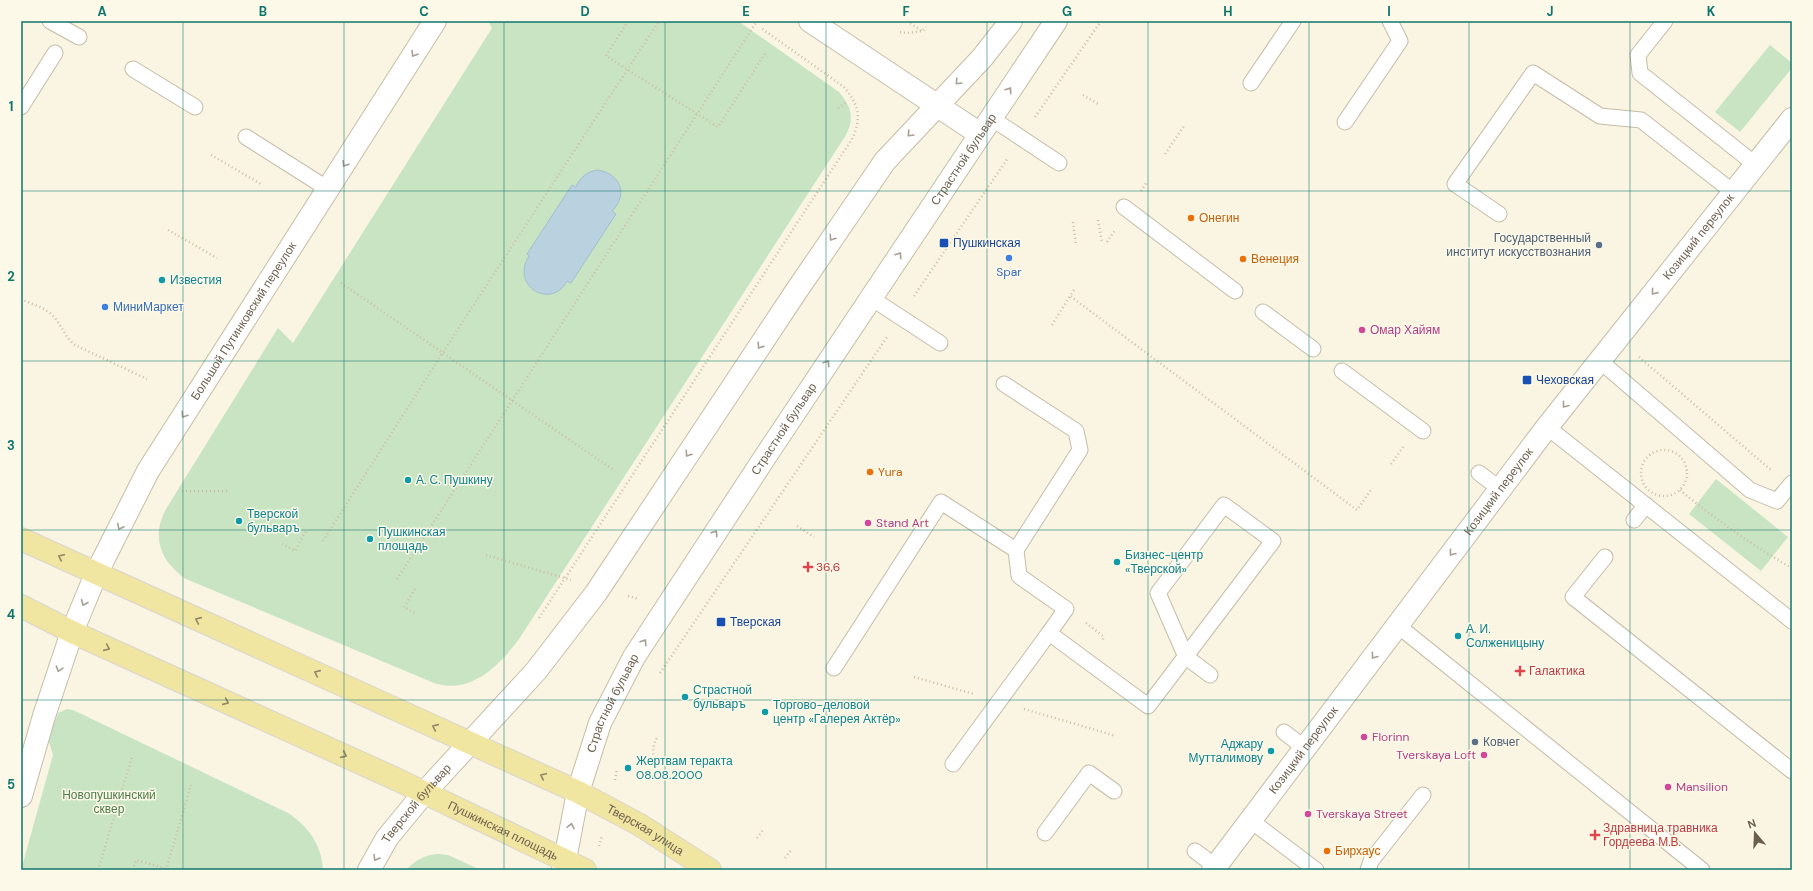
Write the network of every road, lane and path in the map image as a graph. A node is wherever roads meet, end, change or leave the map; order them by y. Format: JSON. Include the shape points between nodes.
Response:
{"nodes":[{"id":1,"x":50,"y":21,"type":"edge"},
{"id":2,"x":435,"y":21,"type":"edge"},
{"id":3,"x":628,"y":21,"type":"edge"},
{"id":4,"x":659,"y":21,"type":"edge"},
{"id":5,"x":756,"y":21,"type":"edge"},
{"id":6,"x":810,"y":21,"type":"edge"},
{"id":7,"x":907,"y":21,"type":"edge"},
{"id":8,"x":1011,"y":21,"type":"edge"},
{"id":9,"x":1056,"y":21,"type":"edge"},
{"id":10,"x":1101,"y":21,"type":"edge"},
{"id":11,"x":1293,"y":21,"type":"edge"},
{"id":12,"x":1390,"y":21,"type":"edge"},
{"id":13,"x":1665,"y":21,"type":"edge"},
{"id":14,"x":926,"y":27,"type":"dead end"},
{"id":15,"x":761,"y":28,"type":"dead end"},
{"id":16,"x":923,"y":31,"type":"junction"},
{"id":17,"x":900,"y":32,"type":"dead end"},
{"id":18,"x":79,"y":37,"type":"dead end"},
{"id":19,"x":766,"y":52,"type":"dead end"},
{"id":20,"x":55,"y":53,"type":"dead end"},
{"id":21,"x":626,"y":68,"type":"junction"},
{"id":22,"x":133,"y":70,"type":"dead end"},
{"id":23,"x":1251,"y":83,"type":"dead end"},
{"id":24,"x":1083,"y":95,"type":"dead end"},
{"id":25,"x":847,"y":102,"type":"dead end"},
{"id":26,"x":1098,"y":104,"type":"dead end"},
{"id":27,"x":936,"y":106,"type":"junction"},
{"id":28,"x":21,"y":107,"type":"edge"},
{"id":29,"x":195,"y":107,"type":"dead end"},
{"id":30,"x":838,"y":108,"type":"dead end"},
{"id":31,"x":697,"y":113,"type":"junction"},
{"id":32,"x":1792,"y":119,"type":"edge"},
{"id":33,"x":1345,"y":122,"type":"dead end"},
{"id":34,"x":985,"y":126,"type":"junction"},
{"id":35,"x":1184,"y":126,"type":"dead end"},
{"id":36,"x":246,"y":138,"type":"dead end"},
{"id":37,"x":1021,"y":138,"type":"junction"},
{"id":38,"x":1165,"y":154,"type":"dead end"},
{"id":39,"x":211,"y":155,"type":"dead end"},
{"id":40,"x":1059,"y":163,"type":"dead end"},
{"id":41,"x":1756,"y":166,"type":"junction"},
{"id":42,"x":261,"y":184,"type":"dead end"},
{"id":43,"x":328,"y":189,"type":"junction"},
{"id":44,"x":1733,"y":192,"type":"junction"},
{"id":45,"x":1124,"y":207,"type":"dead end"},
{"id":46,"x":1499,"y":214,"type":"dead end"},
{"id":47,"x":1098,"y":220,"type":"dead end"},
{"id":48,"x":1074,"y":222,"type":"dead end"},
{"id":49,"x":168,"y":230,"type":"dead end"},
{"id":50,"x":1102,"y":242,"type":"dead end"},
{"id":51,"x":1076,"y":245,"type":"dead end"},
{"id":52,"x":217,"y":258,"type":"dead end"},
{"id":53,"x":341,"y":283,"type":"dead end"},
{"id":54,"x":1074,"y":290,"type":"dead end"},
{"id":55,"x":1235,"y":291,"type":"dead end"},
{"id":56,"x":1070,"y":296,"type":"junction"},
{"id":57,"x":871,"y":298,"type":"junction"},
{"id":58,"x":21,"y":299,"type":"edge"},
{"id":59,"x":1264,"y":312,"type":"dead end"},
{"id":60,"x":900,"y":317,"type":"junction"},
{"id":61,"x":1052,"y":325,"type":"dead end"},
{"id":62,"x":940,"y":343,"type":"dead end"},
{"id":63,"x":1313,"y":349,"type":"dead end"},
{"id":64,"x":443,"y":352,"type":"junction"},
{"id":65,"x":1639,"y":357,"type":"dead end"},
{"id":66,"x":1600,"y":361,"type":"junction"},
{"id":67,"x":1342,"y":371,"type":"dead end"},
{"id":68,"x":147,"y":378,"type":"dead end"},
{"id":69,"x":1004,"y":384,"type":"dead end"},
{"id":70,"x":512,"y":400,"type":"junction"},
{"id":71,"x":1547,"y":427,"type":"junction"},
{"id":72,"x":1423,"y":431,"type":"dead end"},
{"id":73,"x":615,"y":471,"type":"dead end"},
{"id":74,"x":1479,"y":473,"type":"dead end"},
{"id":75,"x":1791,"y":485,"type":"edge"},
{"id":76,"x":1500,"y":489,"type":"junction"},
{"id":77,"x":1371,"y":490,"type":"dead end"},
{"id":78,"x":1680,"y":490,"type":"junction"},
{"id":79,"x":182,"y":491,"type":"dead end"},
{"id":80,"x":229,"y":491,"type":"dead end"},
{"id":81,"x":1646,"y":505,"type":"junction"},
{"id":82,"x":1634,"y":520,"type":"dead end"},
{"id":83,"x":797,"y":526,"type":"dead end"},
{"id":84,"x":306,"y":531,"type":"dead end"},
{"id":85,"x":814,"y":537,"type":"dead end"},
{"id":86,"x":21,"y":539,"type":"edge"},
{"id":87,"x":323,"y":541,"type":"dead end"},
{"id":88,"x":282,"y":544,"type":"dead end"},
{"id":89,"x":1016,"y":550,"type":"junction"},
{"id":90,"x":1605,"y":557,"type":"dead end"},
{"id":91,"x":1792,"y":568,"type":"edge"},
{"id":92,"x":96,"y":574,"type":"junction"},
{"id":93,"x":397,"y":579,"type":"dead end"},
{"id":94,"x":415,"y":588,"type":"dead end"},
{"id":95,"x":21,"y":606,"type":"edge"},
{"id":96,"x":417,"y":614,"type":"dead end"},
{"id":97,"x":537,"y":621,"type":"dead end"},
{"id":98,"x":1792,"y":621,"type":"edge"},
{"id":99,"x":1397,"y":625,"type":"junction"},
{"id":100,"x":72,"y":632,"type":"junction"},
{"id":101,"x":1049,"y":633,"type":"junction"},
{"id":102,"x":1186,"y":657,"type":"junction"},
{"id":103,"x":834,"y":668,"type":"dead end"},
{"id":104,"x":1210,"y":675,"type":"dead end"},
{"id":105,"x":656,"y":678,"type":"dead end"},
{"id":106,"x":1284,"y":732,"type":"dead end"},
{"id":107,"x":658,"y":736,"type":"dead end"},
{"id":108,"x":471,"y":743,"type":"junction"},
{"id":109,"x":1305,"y":748,"type":"junction"},
{"id":110,"x":132,"y":757,"type":"dead end"},
{"id":111,"x":656,"y":762,"type":"dead end"},
{"id":112,"x":618,"y":764,"type":"dead end"},
{"id":113,"x":953,"y":764,"type":"dead end"},
{"id":114,"x":1792,"y":771,"type":"edge"},
{"id":115,"x":191,"y":785,"type":"dead end"},
{"id":116,"x":1114,"y":791,"type":"dead end"},
{"id":117,"x":578,"y":792,"type":"junction"},
{"id":118,"x":424,"y":793,"type":"junction"},
{"id":119,"x":1423,"y":795,"type":"dead end"},
{"id":120,"x":21,"y":796,"type":"edge"},
{"id":121,"x":609,"y":808,"type":"junction"},
{"id":122,"x":1250,"y":820,"type":"junction"},
{"id":123,"x":763,"y":830,"type":"dead end"},
{"id":124,"x":1045,"y":832,"type":"dead end"},
{"id":125,"x":757,"y":838,"type":"dead end"},
{"id":126,"x":599,"y":847,"type":"dead end"},
{"id":127,"x":792,"y":849,"type":"dead end"},
{"id":128,"x":1195,"y":851,"type":"dead end"},
{"id":129,"x":785,"y":858,"type":"dead end"},
{"id":130,"x":564,"y":865,"type":"edge"},
{"id":131,"x":1214,"y":868,"type":"edge"},
{"id":132,"x":166,"y":869,"type":"edge"},
{"id":133,"x":98,"y":870,"type":"edge"},
{"id":134,"x":133,"y":870,"type":"edge"},
{"id":135,"x":172,"y":870,"type":"edge"},
{"id":136,"x":369,"y":870,"type":"edge"},
{"id":137,"x":585,"y":870,"type":"edge"},
{"id":138,"x":710,"y":870,"type":"edge"},
{"id":139,"x":1316,"y":870,"type":"edge"},
{"id":140,"x":1368,"y":870,"type":"edge"},
{"id":141,"x":1702,"y":870,"type":"edge"}],
"edges":[{"from":1,"to":18,"type":"lane"},
{"from":2,"to":43,"type":"main road","name":"Большой Путинковский переулок","one_way":true},
{"from":3,"to":21,"type":"path","via":[[606,56]]},
{"from":4,"to":21,"type":"path"},
{"from":5,"to":31,"type":"path"},
{"from":6,"to":27,"type":"main road"},
{"from":7,"to":16,"type":"path"},
{"from":8,"to":27,"type":"main road","one_way":true,"via":[[982,58]]},
{"from":34,"to":9,"type":"main road","name":"Страстной бульвар","one_way":true},
{"from":10,"to":37,"type":"path"},
{"from":11,"to":23,"type":"lane"},
{"from":12,"to":33,"type":"lane","via":[[1400,41]]},
{"from":13,"to":41,"type":"lane","via":[[1638,55],[1640,73]]},
{"from":14,"to":16,"type":"path"},
{"from":15,"to":97,"type":"path","via":[[844,87],[853,98],[858,113],[858,126],[852,139]]},
{"from":16,"to":17,"type":"path","via":[[906,34]]},
{"from":19,"to":31,"type":"path","via":[[718,127]]},
{"from":20,"to":28,"type":"lane"},
{"from":21,"to":31,"type":"path"},
{"from":21,"to":64,"type":"path"},
{"from":22,"to":29,"type":"lane"},
{"from":24,"to":26,"type":"path"},
{"from":25,"to":30,"type":"path"},
{"from":27,"to":34,"type":"main road"},
{"from":27,"to":108,"type":"main road","one_way":true,"via":[[885,161],[596,593],[536,671]]},
{"from":31,"to":70,"type":"path"},
{"from":32,"to":41,"type":"main road","name":"Козицкий переулок"},
{"from":34,"to":37,"type":"lane"},
{"from":57,"to":34,"type":"main road","name":"Страстной бульвар","one_way":true},
{"from":35,"to":38,"type":"path"},
{"from":36,"to":43,"type":"lane"},
{"from":37,"to":40,"type":"lane"},
{"from":37,"to":60,"type":"path"},
{"from":39,"to":42,"type":"path"},
{"from":41,"to":44,"type":"main road","name":"Козицкий переулок"},
{"from":43,"to":92,"type":"main road","name":"Большой Путинковский переулок","one_way":true,"via":[[148,471]]},
{"from":44,"to":46,"type":"lane","via":[[1641,120],[1600,116],[1533,73],[1455,184]]},
{"from":44,"to":66,"type":"main road","name":"Козицкий переулок","one_way":true},
{"from":45,"to":55,"type":"lane"},
{"from":47,"to":50,"type":"path"},
{"from":48,"to":51,"type":"path"},
{"from":49,"to":52,"type":"path"},
{"from":53,"to":64,"type":"path"},
{"from":54,"to":56,"type":"path"},
{"from":56,"to":61,"type":"path"},
{"from":56,"to":77,"type":"path","via":[[1357,510]]},
{"from":57,"to":60,"type":"lane"},
{"from":117,"to":57,"type":"main road","name":"Страстной бульвар","one_way":true,"via":[[600,723],[634,657]]},
{"from":58,"to":68,"type":"path","via":[[53,315],[75,345]]},
{"from":59,"to":63,"type":"lane"},
{"from":60,"to":62,"type":"lane"},
{"from":60,"to":105,"type":"path"},
{"from":64,"to":70,"type":"path"},
{"from":64,"to":87,"type":"path"},
{"from":65,"to":75,"type":"path"},
{"from":66,"to":71,"type":"main road","name":"Козицкий переулок","one_way":true},
{"from":66,"to":75,"type":"lane","via":[[1750,490],[1777,501]]},
{"from":67,"to":72,"type":"lane"},
{"from":69,"to":89,"type":"lane","via":[[1076,431],[1080,450]]},
{"from":70,"to":73,"type":"path"},
{"from":70,"to":93,"type":"path"},
{"from":71,"to":76,"type":"main road","name":"Козицкий переулок"},
{"from":71,"to":81,"type":"lane"},
{"from":74,"to":76,"type":"lane"},
{"from":76,"to":99,"type":"main road","name":"Козицкий переулок","one_way":true},
{"from":78,"to":78,"type":"path","via":[[1686,481],[1684,461],[1677,454],[1667,450],[1657,451],[1648,456],[1642,465],[1644,485],[1651,492],[1661,496],[1671,495]]},
{"from":78,"to":91,"type":"path","via":[[1696,504]]},
{"from":79,"to":80,"type":"path"},
{"from":81,"to":82,"type":"lane"},
{"from":81,"to":98,"type":"lane"},
{"from":83,"to":85,"type":"path"},
{"from":84,"to":88,"type":"path","via":[[295,552]]},
{"from":92,"to":86,"type":"main road","one_way":true},
{"from":89,"to":101,"type":"lane","via":[[1019,576],[1066,609]]},
{"from":89,"to":103,"type":"lane","via":[[941,502]]},
{"from":90,"to":114,"type":"lane","via":[[1573,597]]},
{"from":92,"to":100,"type":"main road","name":"Большой Путинковский переулок","one_way":true},
{"from":108,"to":92,"type":"main road","one_way":true},
{"from":94,"to":96,"type":"path","via":[[404,608]]},
{"from":95,"to":100,"type":"main road"},
{"from":99,"to":109,"type":"main road","name":"Козицкий переулок","one_way":true},
{"from":99,"to":141,"type":"lane"},
{"from":100,"to":118,"type":"main road","name":"Пушкинская площадь","one_way":true},
{"from":100,"to":120,"type":"main road","name":"Большой Путинковский переулок","one_way":true},
{"from":101,"to":102,"type":"lane","via":[[1148,706]]},
{"from":101,"to":113,"type":"lane"},
{"from":102,"to":102,"type":"lane","via":[[1158,593],[1224,505],[1273,541]]},
{"from":102,"to":104,"type":"lane"},
{"from":106,"to":109,"type":"lane"},
{"from":107,"to":111,"type":"path","via":[[653,744],[652,753]]},
{"from":117,"to":108,"type":"main road","one_way":true},
{"from":108,"to":118,"type":"main road","name":"Тверской бульвар"},
{"from":109,"to":122,"type":"main road","name":"Козицкий переулок"},
{"from":110,"to":133,"type":"path"},
{"from":112,"to":121,"type":"path"},
{"from":115,"to":132,"type":"path"},
{"from":116,"to":124,"type":"lane","via":[[1089,773]]},
{"from":117,"to":121,"type":"main road","name":"Тверская улица"},
{"from":130,"to":117,"type":"main road","name":"Страстной бульвар","one_way":true},
{"from":118,"to":130,"type":"main road","name":"Пушкинская площадь"},
{"from":118,"to":136,"type":"main road","name":"Тверской бульвар","one_way":true,"via":[[387,838]]},
{"from":119,"to":140,"type":"lane","via":[[1371,861]]},
{"from":121,"to":126,"type":"path"},
{"from":121,"to":138,"type":"main road","name":"Тверская улица","via":[[646,828]]},
{"from":122,"to":131,"type":"main road","name":"Козицкий переулок"},
{"from":122,"to":139,"type":"lane"},
{"from":123,"to":125,"type":"path"},
{"from":127,"to":129,"type":"path"},
{"from":128,"to":131,"type":"lane"},
{"from":130,"to":137,"type":"main road"},
{"from":132,"to":134,"type":"path","via":[[136,860]]},
{"from":132,"to":135,"type":"path"}]}
